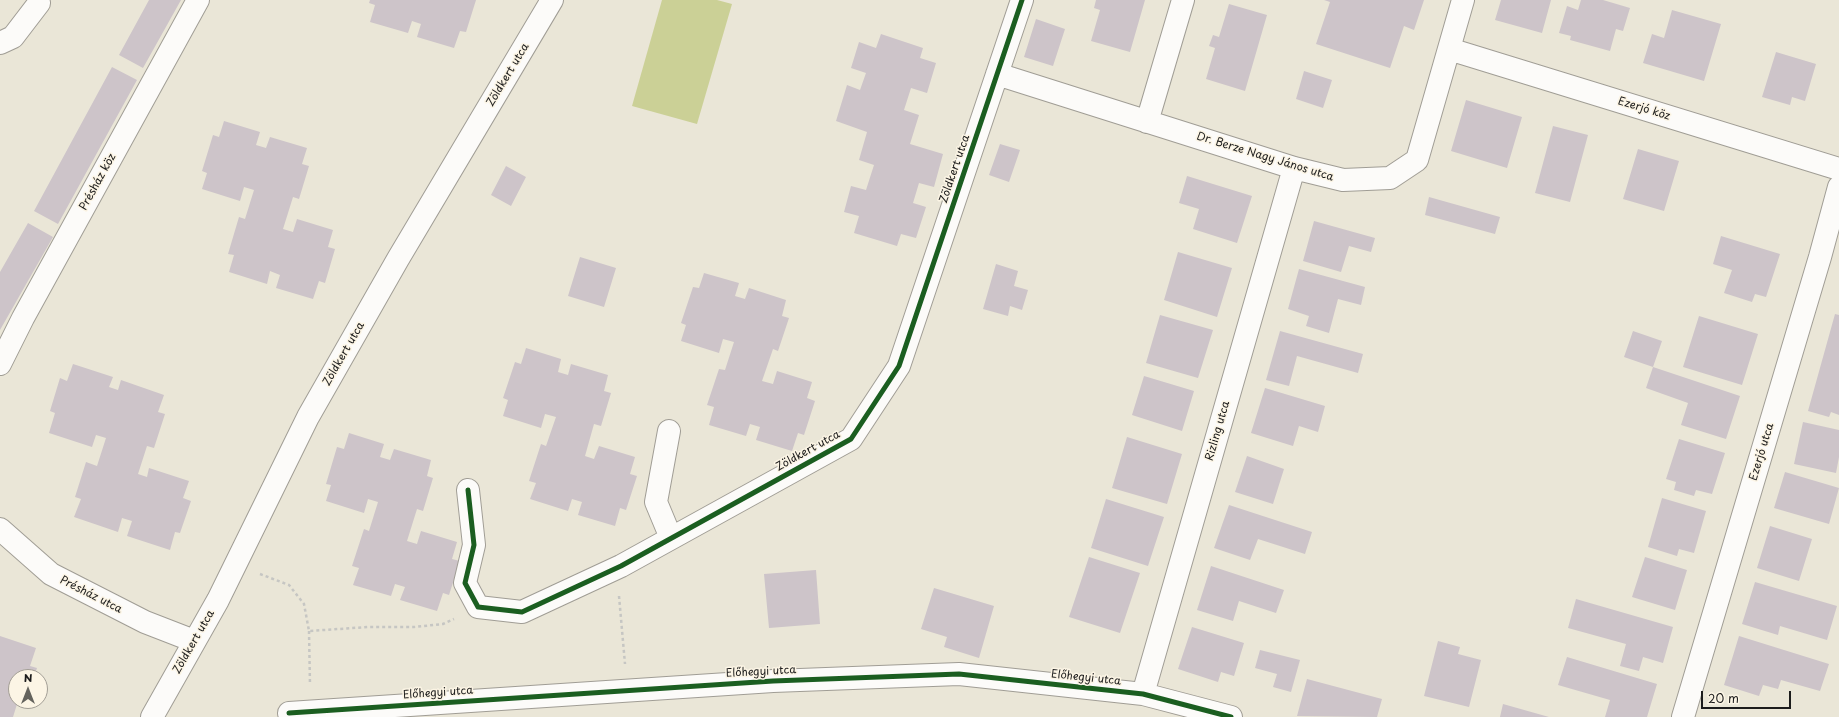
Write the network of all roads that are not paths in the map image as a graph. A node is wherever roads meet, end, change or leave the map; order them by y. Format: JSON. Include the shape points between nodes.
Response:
{"nodes":[{"id":1,"x":198,"y":0,"type":"edge"},
{"id":2,"x":552,"y":0,"type":"edge"},
{"id":3,"x":1022,"y":0,"type":"edge"},
{"id":4,"x":1183,"y":0,"type":"edge"},
{"id":5,"x":1463,"y":0,"type":"edge"},
{"id":6,"x":39,"y":3,"type":"dead end"},
{"id":7,"x":0,"y":43,"type":"edge"},
{"id":8,"x":1449,"y":49,"type":"junction"},
{"id":9,"x":997,"y":74,"type":"junction"},
{"id":10,"x":1147,"y":122,"type":"junction"},
{"id":11,"x":1294,"y":168,"type":"junction"},
{"id":12,"x":1839,"y":169,"type":"edge"},
{"id":13,"x":1839,"y":187,"type":"edge"},
{"id":14,"x":0,"y":364,"type":"edge"},
{"id":15,"x":669,"y":430,"type":"dead end"},
{"id":16,"x":468,"y":490,"type":"dead end"},
{"id":17,"x":0,"y":529,"type":"edge"},
{"id":18,"x":671,"y":538,"type":"junction"},
{"id":19,"x":194,"y":642,"type":"junction"},
{"id":20,"x":1143,"y":694,"type":"junction"},
{"id":21,"x":300,"y":712,"type":"road end"},
{"id":22,"x":152,"y":717,"type":"edge"},
{"id":23,"x":1231,"y":717,"type":"edge"},
{"id":24,"x":1683,"y":717,"type":"edge"}],
"edges":[{"from":1,"to":14,"type":"street","name":"Présház köz"},
{"from":2,"to":19,"type":"street","name":"Zöldkert utca","via":[[398,259],[308,417],[218,600]]},
{"from":3,"to":9,"type":"street","name":"Zöldkert utca"},
{"from":4,"to":10,"type":"street"},
{"from":5,"to":8,"type":"street","name":"Dr. Berze Nagy János utca"},
{"from":6,"to":7,"type":"street","via":[[13,37]]},
{"from":8,"to":11,"type":"street","name":"Dr. Berze Nagy János utca","via":[[1417,160],[1390,178],[1343,180]]},
{"from":8,"to":12,"type":"street","name":"Ezerjó köz"},
{"from":9,"to":10,"type":"street","name":"Dr. Berze Nagy János utca"},
{"from":9,"to":18,"type":"street","name":"Zöldkert utca","via":[[899,366],[851,439]]},
{"from":10,"to":11,"type":"street","name":"Dr. Berze Nagy János utca"},
{"from":11,"to":20,"type":"street","name":"Rizling utca"},
{"from":13,"to":24,"type":"street","name":"Ezerjó utca"},
{"from":15,"to":18,"type":"street","via":[[656,502]]},
{"from":16,"to":18,"type":"street","name":"Zöldkert utca","via":[[474,545],[466,583],[478,607],[522,612],[616,568]]},
{"from":17,"to":19,"type":"street","name":"Présház utca","via":[[51,574],[145,622]]},
{"from":19,"to":22,"type":"street","name":"Zöldkert utca"},
{"from":20,"to":21,"type":"street","name":"Előhegyi utca","via":[[959,674],[772,681]]},
{"from":20,"to":23,"type":"street","name":"Előhegyi utca"}]}
